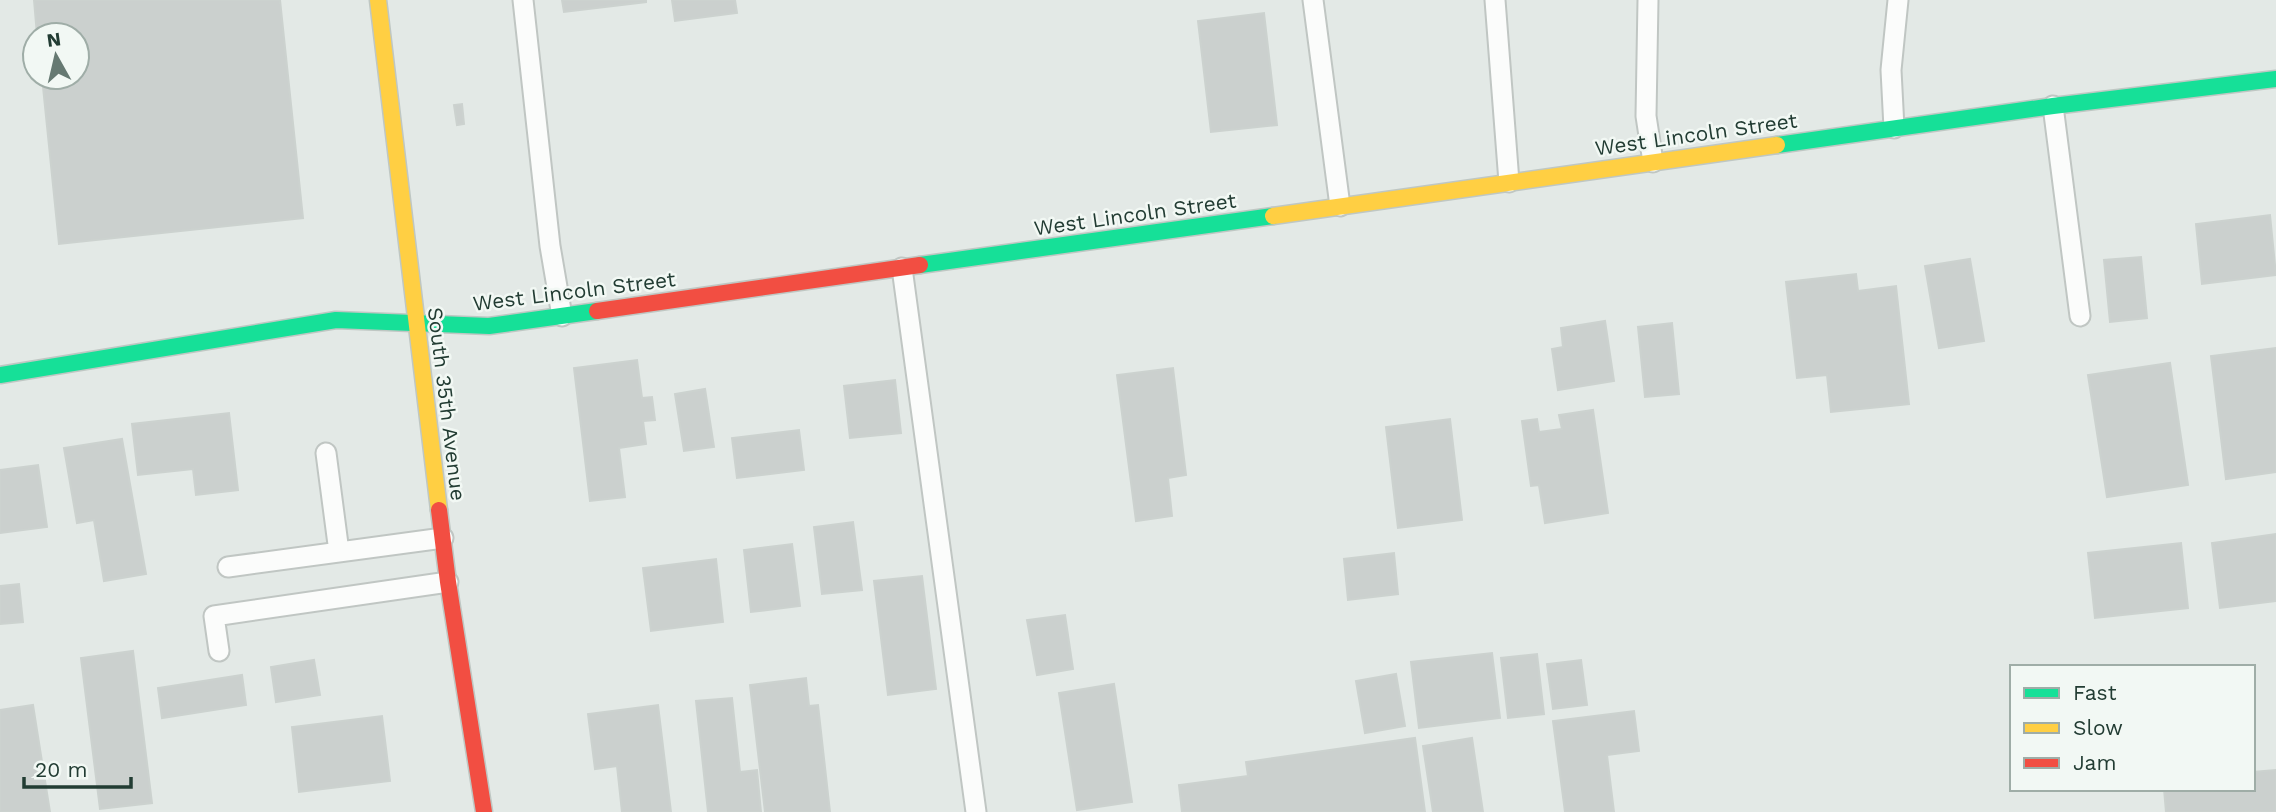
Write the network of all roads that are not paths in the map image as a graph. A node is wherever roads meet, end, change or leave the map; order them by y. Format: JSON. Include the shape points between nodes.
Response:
{"nodes":[{"id":1,"x":378,"y":0,"type":"edge"},
{"id":2,"x":523,"y":0,"type":"edge"},
{"id":3,"x":1313,"y":0,"type":"edge"},
{"id":4,"x":1494,"y":0,"type":"edge"},
{"id":5,"x":1648,"y":0,"type":"edge"},
{"id":6,"x":1898,"y":0,"type":"edge"},
{"id":7,"x":2276,"y":79,"type":"edge"},
{"id":8,"x":2053,"y":106,"type":"junction"},
{"id":9,"x":1894,"y":128,"type":"junction"},
{"id":10,"x":1653,"y":162,"type":"junction"},
{"id":11,"x":1509,"y":182,"type":"junction"},
{"id":12,"x":1340,"y":206,"type":"junction"},
{"id":13,"x":902,"y":268,"type":"junction"},
{"id":14,"x":562,"y":316,"type":"junction"},
{"id":15,"x":2080,"y":316,"type":"dead end"},
{"id":16,"x":416,"y":324,"type":"junction"},
{"id":17,"x":0,"y":374,"type":"edge"},
{"id":18,"x":326,"y":453,"type":"dead end"},
{"id":19,"x":443,"y":538,"type":"junction"},
{"id":20,"x":339,"y":552,"type":"junction"},
{"id":21,"x":228,"y":567,"type":"dead end"},
{"id":22,"x":449,"y":582,"type":"junction"},
{"id":23,"x":219,"y":651,"type":"dead end"},
{"id":24,"x":484,"y":812,"type":"edge"},
{"id":25,"x":976,"y":812,"type":"edge"}],
"edges":[{"from":1,"to":16,"type":"street","name":"South 35th Avenue"},
{"from":2,"to":14,"type":"lane"},
{"from":3,"to":12,"type":"lane"},
{"from":4,"to":11,"type":"lane"},
{"from":5,"to":10,"type":"lane","via":[[1646,116]]},
{"from":6,"to":9,"type":"lane","via":[[1891,70]]},
{"from":7,"to":8,"type":"street","name":"West Lincoln Street"},
{"from":8,"to":9,"type":"street","name":"West Lincoln Street"},
{"from":8,"to":15,"type":"lane"},
{"from":9,"to":10,"type":"street","name":"West Lincoln Street"},
{"from":10,"to":11,"type":"street","name":"West Lincoln Street"},
{"from":11,"to":12,"type":"street","name":"West Lincoln Street"},
{"from":12,"to":13,"type":"street","name":"West Lincoln Street"},
{"from":13,"to":14,"type":"street","name":"West Lincoln Street"},
{"from":13,"to":25,"type":"lane"},
{"from":14,"to":16,"type":"street","name":"West Lincoln Street","via":[[489,326]]},
{"from":16,"to":17,"type":"street","name":"West Lincoln Street","via":[[336,320]]},
{"from":16,"to":19,"type":"street","name":"South 35th Avenue"},
{"from":18,"to":20,"type":"lane"},
{"from":19,"to":20,"type":"lane"},
{"from":19,"to":22,"type":"street","name":"South 35th Avenue"},
{"from":20,"to":21,"type":"lane"},
{"from":22,"to":23,"type":"lane","via":[[214,616]]},
{"from":22,"to":24,"type":"street","name":"South 35th Avenue"}]}
